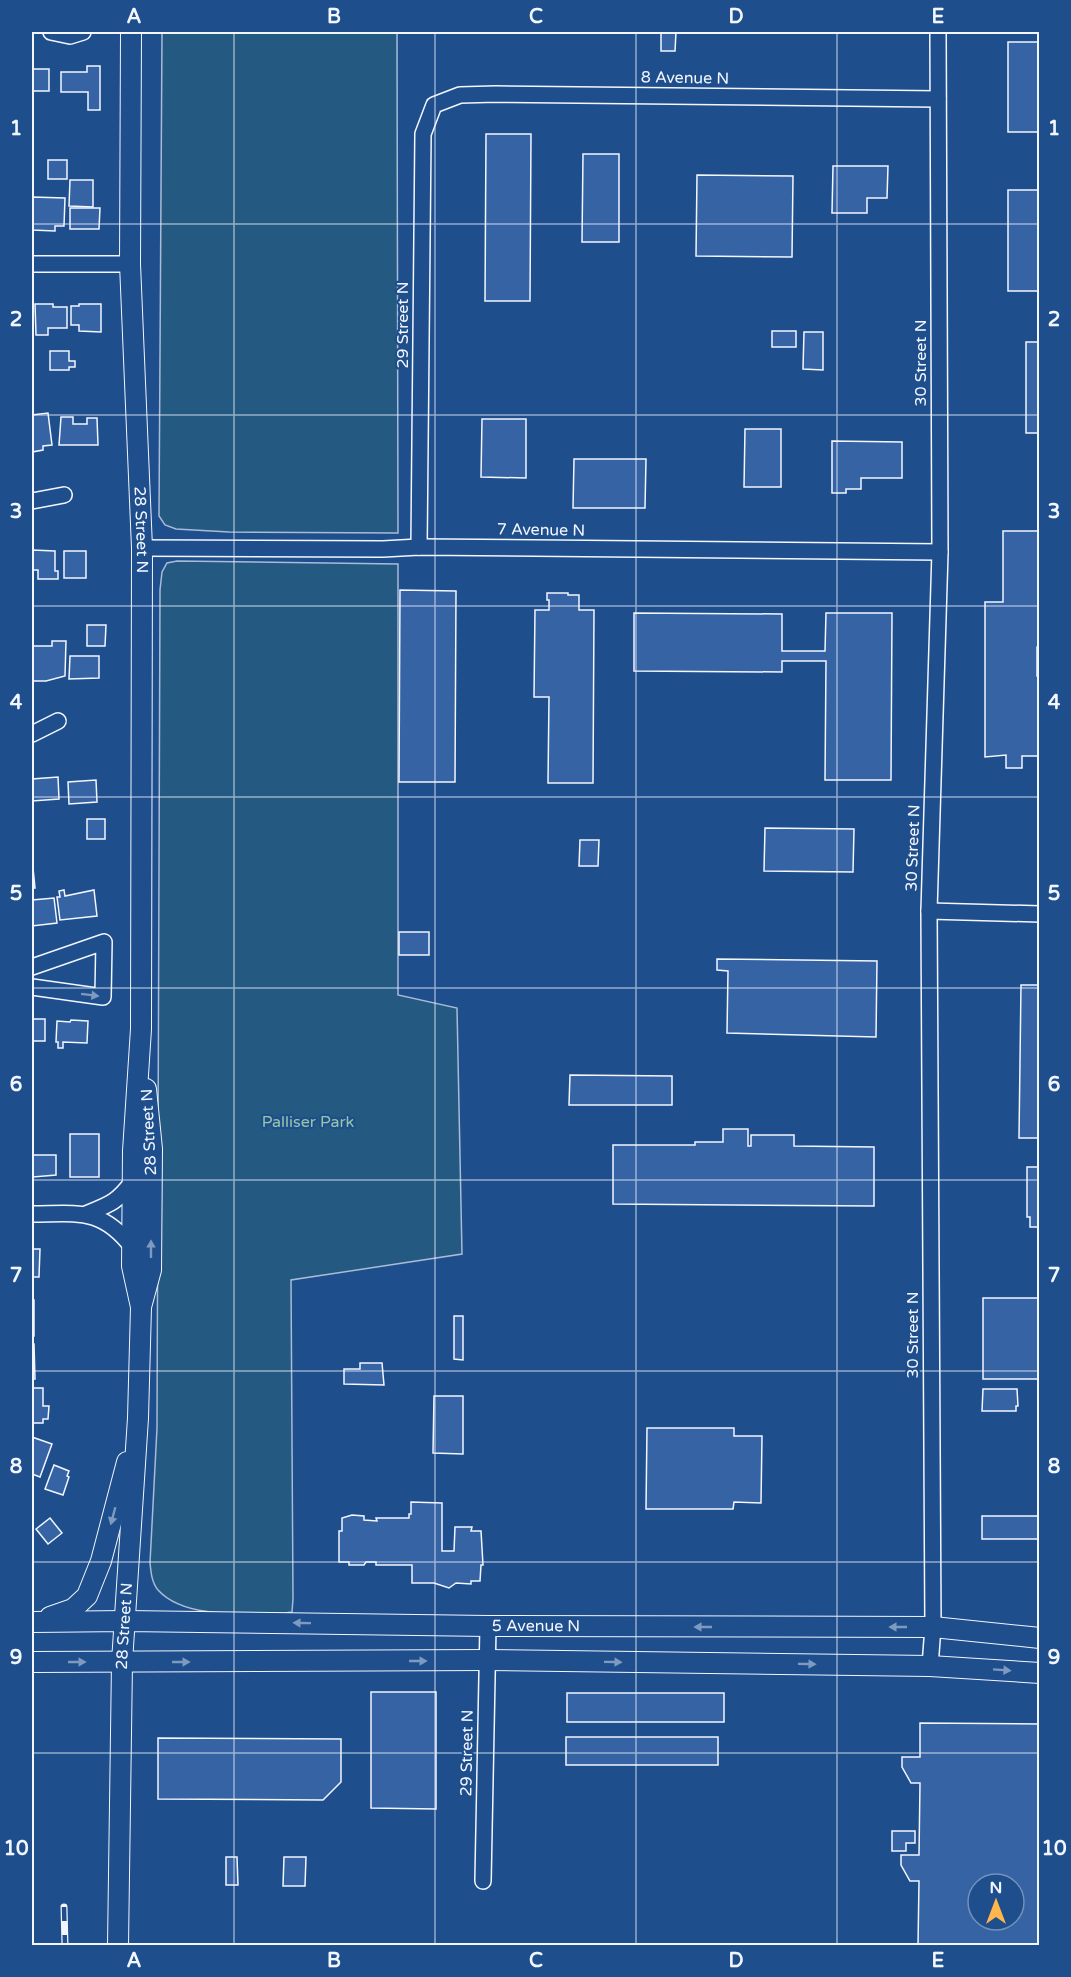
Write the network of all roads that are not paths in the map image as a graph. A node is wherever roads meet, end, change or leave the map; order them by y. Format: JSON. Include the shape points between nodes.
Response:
{"nodes":[{"id":1,"x":51,"y":32,"type":"edge"},
{"id":2,"x":83,"y":32,"type":"edge"},
{"id":3,"x":131,"y":32,"type":"edge"},
{"id":4,"x":938,"y":32,"type":"edge"},
{"id":5,"x":938,"y":99,"type":"junction"},
{"id":6,"x":434,"y":105,"type":"joint"},
{"id":7,"x":32,"y":264,"type":"edge"},
{"id":8,"x":130,"y":264,"type":"junction"},
{"id":9,"x":63,"y":495,"type":"dead end"},
{"id":10,"x":32,"y":501,"type":"edge"},
{"id":11,"x":419,"y":547,"type":"junction"},
{"id":12,"x":142,"y":548,"type":"junction"},
{"id":13,"x":940,"y":552,"type":"junction"},
{"id":14,"x":57,"y":721,"type":"dead end"},
{"id":15,"x":32,"y":734,"type":"edge"},
{"id":16,"x":929,"y":911,"type":"junction"},
{"id":17,"x":1040,"y":914,"type":"edge"},
{"id":18,"x":32,"y":967,"type":"edge"},
{"id":19,"x":32,"y":987,"type":"edge"},
{"id":20,"x":141,"y":1029,"type":"junction"},
{"id":21,"x":133,"y":1181,"type":"junction"},
{"id":22,"x":32,"y":1214,"type":"edge"},
{"id":23,"x":86,"y":1214,"type":"junction"},
{"id":24,"x":132,"y":1246,"type":"junction"},
{"id":25,"x":141,"y":1307,"type":"junction"},
{"id":26,"x":138,"y":1418,"type":"junction"},
{"id":27,"x":126,"y":1621,"type":"junction"},
{"id":28,"x":32,"y":1622,"type":"edge"},
{"id":29,"x":488,"y":1626,"type":"junction"},
{"id":30,"x":933,"y":1627,"type":"junction"},
{"id":31,"x":1040,"y":1638,"type":"edge"},
{"id":32,"x":486,"y":1660,"type":"junction"},
{"id":33,"x":32,"y":1662,"type":"edge"},
{"id":34,"x":122,"y":1662,"type":"junction"},
{"id":35,"x":930,"y":1666,"type":"junction"},
{"id":36,"x":1040,"y":1673,"type":"edge"},
{"id":37,"x":483,"y":1881,"type":"dead end"},
{"id":38,"x":118,"y":1946,"type":"edge"}],
"edges":[{"from":1,"to":2,"type":"street","via":[[70,36]]},
{"from":3,"to":8,"type":"main road","name":"28 Street N"},
{"from":4,"to":5,"type":"street","name":"30 Street N"},
{"from":5,"to":6,"type":"street","name":"8 Avenue N","via":[[495,94],[460,95]]},
{"from":5,"to":13,"type":"street","name":"30 Street N"},
{"from":6,"to":11,"type":"street","name":"29 Street N","via":[[423,134]]},
{"from":7,"to":8,"type":"street"},
{"from":8,"to":12,"type":"main road","name":"28 Street N"},
{"from":9,"to":10,"type":"street"},
{"from":11,"to":12,"type":"street","name":"7 Avenue N"},
{"from":11,"to":13,"type":"street","name":"7 Avenue N"},
{"from":12,"to":20,"type":"main road","name":"28 Street N"},
{"from":13,"to":16,"type":"street","name":"30 Street N"},
{"from":14,"to":15,"type":"street"},
{"from":16,"to":17,"type":"street"},
{"from":16,"to":30,"type":"street","name":"30 Street N"},
{"from":19,"to":18,"type":"street","one_way":true,"via":[[103,997],[104,942]]},
{"from":20,"to":21,"type":"main road","name":"28 Street N"},
{"from":25,"to":20,"type":"main road","name":"28 Street N","one_way":true,"via":[[151,1270],[152,1149]]},
{"from":21,"to":23,"type":"street","via":[[119,1199]]},
{"from":21,"to":24,"type":"main road","name":"28 Street N"},
{"from":22,"to":23,"type":"street"},
{"from":23,"to":24,"type":"street","via":[[109,1223]]},
{"from":24,"to":25,"type":"main road","name":"28 Street N"},
{"from":25,"to":26,"type":"main road","name":"28 Street N"},
{"from":26,"to":27,"type":"main road","name":"28 Street N"},
{"from":26,"to":28,"type":"main road","one_way":true,"via":[[101,1561],[87,1596],[73,1609]]},
{"from":27,"to":28,"type":"main road","name":"5 Avenue N"},
{"from":29,"to":27,"type":"main road","name":"5 Avenue N","one_way":true},
{"from":27,"to":34,"type":"main road","name":"28 Street N"},
{"from":30,"to":29,"type":"main road","name":"5 Avenue N","one_way":true},
{"from":29,"to":32,"type":"street","name":"29 Street N"},
{"from":30,"to":31,"type":"main road","name":"5 Avenue N"},
{"from":30,"to":35,"type":"street","name":"30 Street N"},
{"from":34,"to":32,"type":"main road","one_way":true},
{"from":32,"to":35,"type":"main road","one_way":true},
{"from":32,"to":37,"type":"street","name":"29 Street N"},
{"from":33,"to":34,"type":"main road","one_way":true},
{"from":34,"to":38,"type":"main road","name":"28 Street N"},
{"from":35,"to":36,"type":"main road","one_way":true}]}
